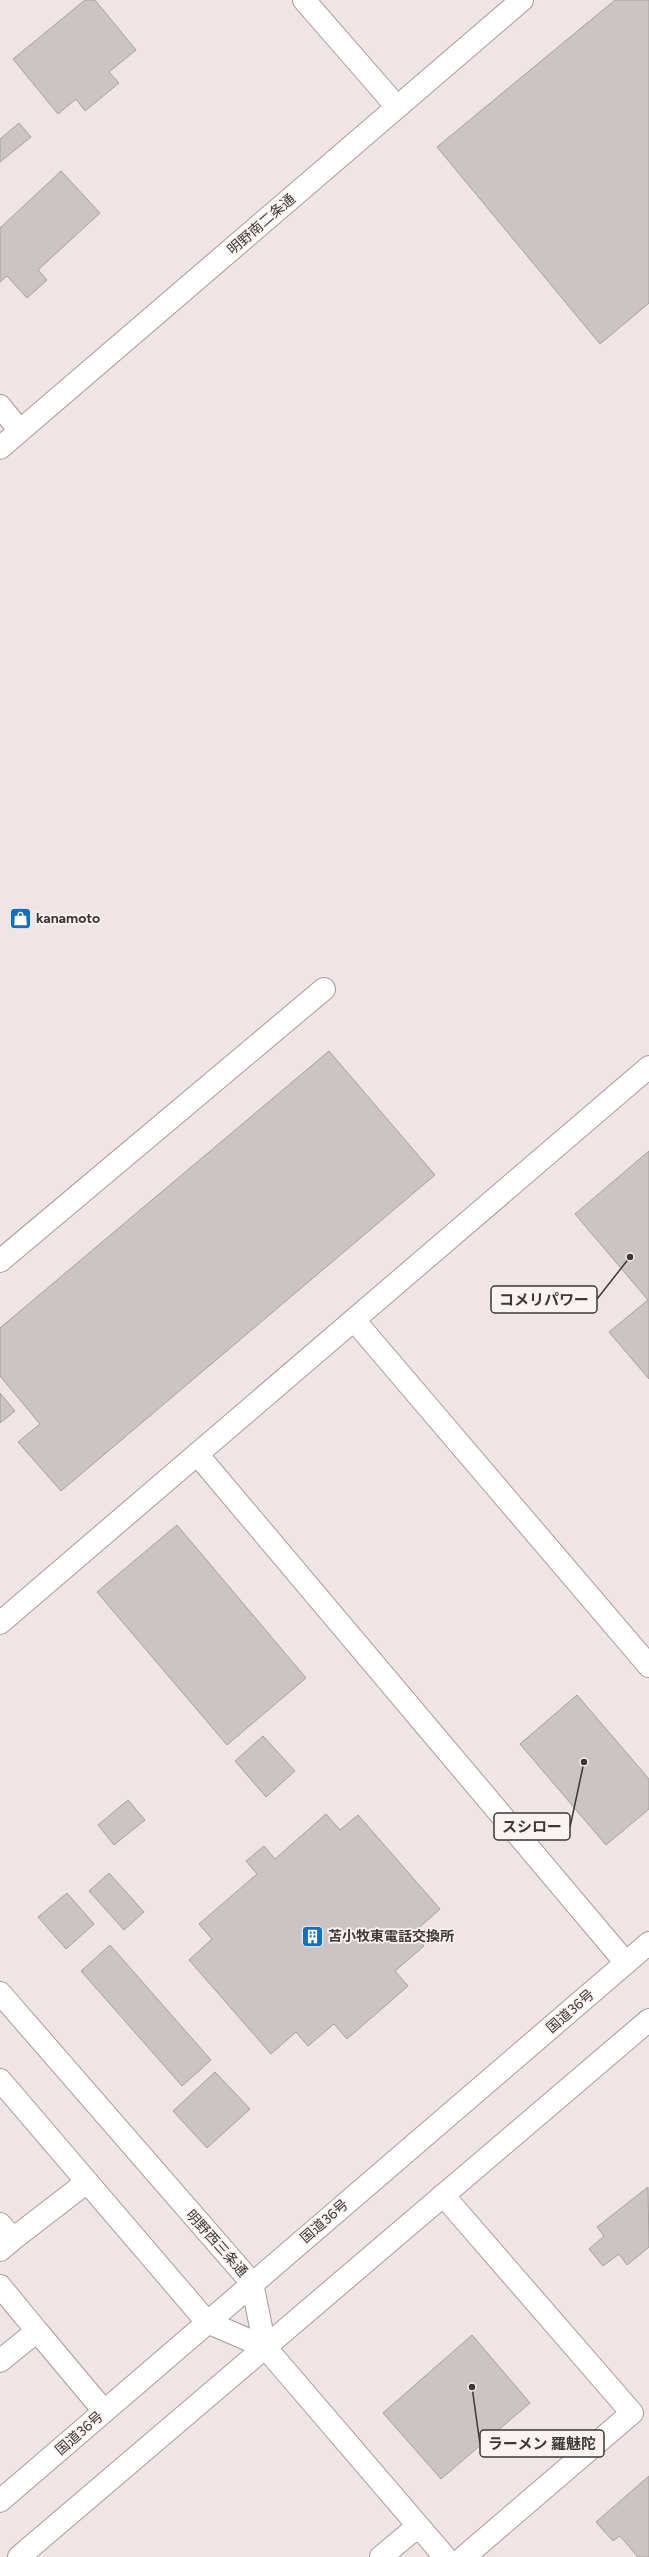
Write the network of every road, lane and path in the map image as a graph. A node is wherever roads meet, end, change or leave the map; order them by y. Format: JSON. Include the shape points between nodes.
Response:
{"nodes":[{"id":1,"x":304,"y":0,"type":"edge"},
{"id":2,"x":522,"y":0,"type":"edge"},
{"id":3,"x":397,"y":107,"type":"junction"},
{"id":4,"x":0,"y":406,"type":"edge"},
{"id":5,"x":20,"y":431,"type":"junction"},
{"id":6,"x":0,"y":448,"type":"edge"},
{"id":7,"x":324,"y":989,"type":"dead end"},
{"id":8,"x":649,"y":1067,"type":"edge"},
{"id":9,"x":0,"y":1261,"type":"edge"},
{"id":10,"x":354,"y":1320,"type":"junction"},
{"id":11,"x":197,"y":1454,"type":"junction"},
{"id":12,"x":0,"y":1622,"type":"edge"},
{"id":13,"x":649,"y":1666,"type":"edge"},
{"id":14,"x":649,"y":1943,"type":"edge"},
{"id":15,"x":626,"y":1963,"type":"junction"},
{"id":16,"x":0,"y":1993,"type":"edge"},
{"id":17,"x":649,"y":2020,"type":"edge"},
{"id":18,"x":0,"y":2080,"type":"edge"},
{"id":19,"x":87,"y":2182,"type":"junction"},
{"id":20,"x":443,"y":2195,"type":"junction"},
{"id":21,"x":4,"y":2238,"type":"edge"},
{"id":22,"x":252,"y":2283,"type":"junction"},
{"id":23,"x":0,"y":2286,"type":"edge"},
{"id":24,"x":207,"y":2322,"type":"junction"},
{"id":25,"x":37,"y":2331,"type":"junction"},
{"id":26,"x":265,"y":2347,"type":"junction"},
{"id":27,"x":0,"y":2361,"type":"edge"},
{"id":28,"x":104,"y":2411,"type":"junction"},
{"id":29,"x":0,"y":2501,"type":"edge"},
{"id":30,"x":418,"y":2526,"type":"junction"},
{"id":31,"x":19,"y":2557,"type":"edge"},
{"id":32,"x":381,"y":2557,"type":"edge"},
{"id":33,"x":445,"y":2557,"type":"edge"},
{"id":34,"x":464,"y":2557,"type":"edge"}],
"edges":[{"from":1,"to":3,"type":"main road"},
{"from":2,"to":3,"type":"main road","name":"明野南二条通"},
{"from":3,"to":5,"type":"main road","name":"明野南二条通"},
{"from":4,"to":5,"type":"main road"},
{"from":5,"to":6,"type":"main road","name":"明野南二条通"},
{"from":7,"to":9,"type":"main road"},
{"from":8,"to":10,"type":"main road"},
{"from":10,"to":11,"type":"main road"},
{"from":10,"to":13,"type":"main road"},
{"from":11,"to":12,"type":"main road"},
{"from":11,"to":15,"type":"main road"},
{"from":14,"to":15,"type":"main road","name":"国道36号"},
{"from":15,"to":22,"type":"main road","name":"国道36号"},
{"from":16,"to":22,"type":"main road","name":"明野西三条通"},
{"from":17,"to":20,"type":"main road"},
{"from":18,"to":19,"type":"main road"},
{"from":19,"to":21,"type":"main road"},
{"from":19,"to":24,"type":"main road"},
{"from":20,"to":26,"type":"main road"},
{"from":20,"to":34,"type":"main road","via":[[632,2413]]},
{"from":22,"to":24,"type":"main road","name":"国道36号"},
{"from":22,"to":26,"type":"main road","name":"明野西三条通"},
{"from":23,"to":25,"type":"main road"},
{"from":24,"to":26,"type":"main road"},
{"from":24,"to":28,"type":"main road","name":"国道36号"},
{"from":25,"to":27,"type":"main road"},
{"from":25,"to":28,"type":"main road"},
{"from":26,"to":30,"type":"main road"},
{"from":26,"to":31,"type":"main road"},
{"from":28,"to":29,"type":"main road","name":"国道36号"},
{"from":30,"to":32,"type":"main road"},
{"from":30,"to":33,"type":"main road"}]}
